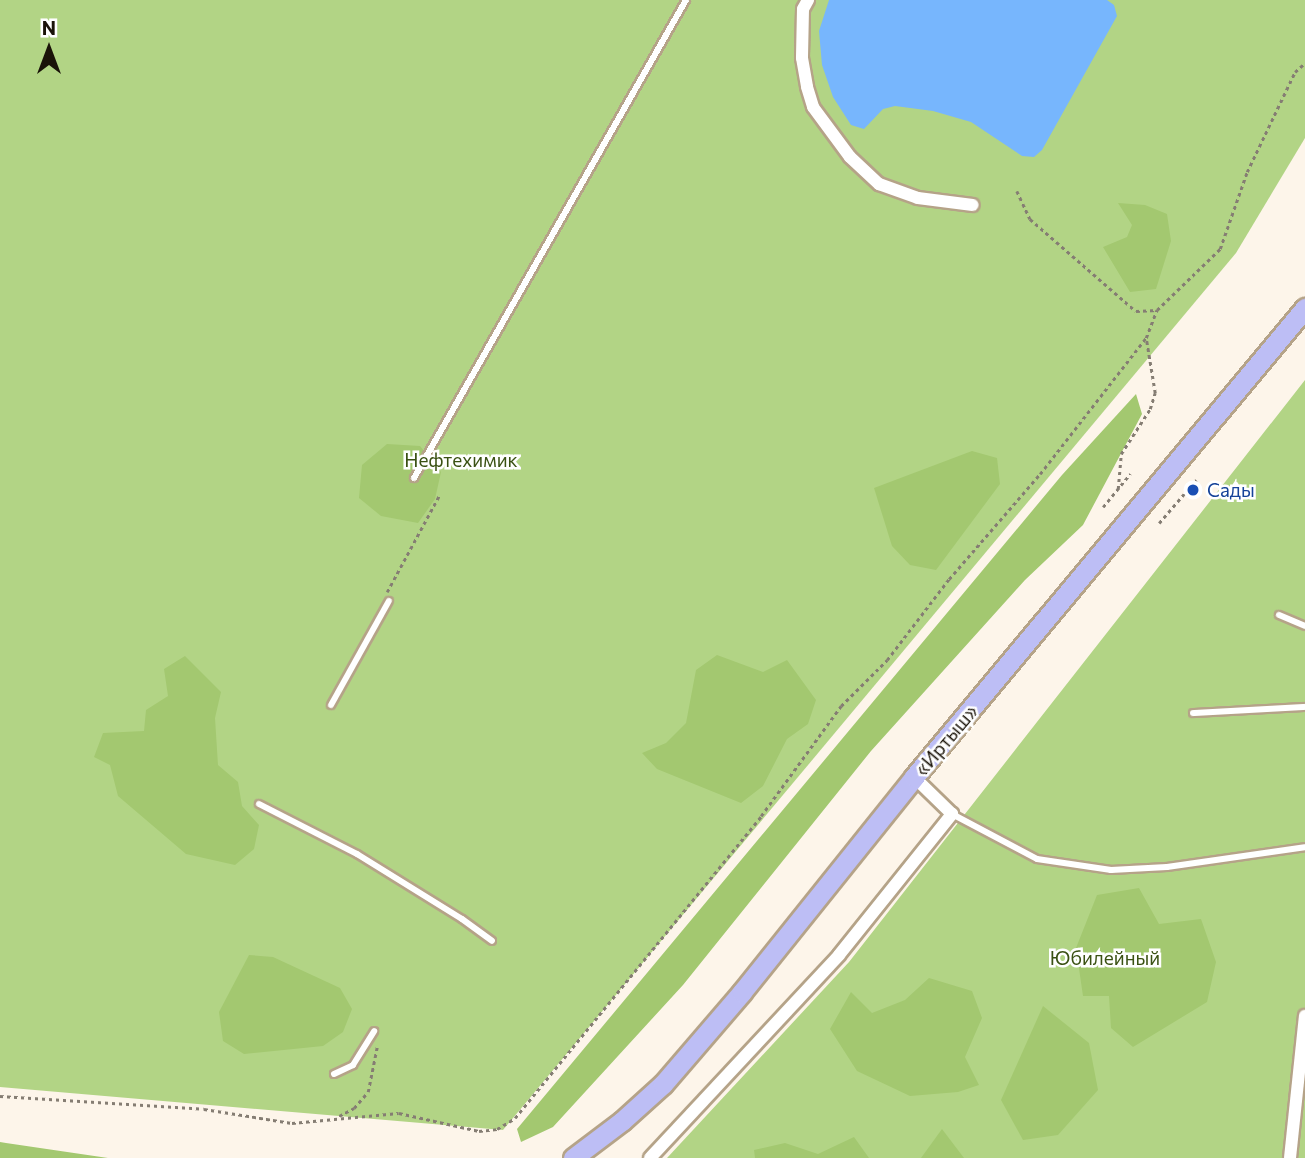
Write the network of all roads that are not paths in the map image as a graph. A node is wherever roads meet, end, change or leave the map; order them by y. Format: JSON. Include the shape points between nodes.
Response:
{"nodes":[{"id":1,"x":686,"y":0,"type":"edge"},
{"id":2,"x":808,"y":0,"type":"edge"},
{"id":3,"x":973,"y":205,"type":"dead end"},
{"id":4,"x":1305,"y":308,"type":"edge"},
{"id":5,"x":414,"y":478,"type":"dead end"},
{"id":6,"x":386,"y":599,"type":"road end"},
{"id":7,"x":1279,"y":615,"type":"dead end"},
{"id":8,"x":1305,"y":626,"type":"edge"},
{"id":9,"x":331,"y":705,"type":"dead end"},
{"id":10,"x":1305,"y":707,"type":"edge"},
{"id":11,"x":1193,"y":713,"type":"dead end"},
{"id":12,"x":914,"y":777,"type":"junction"},
{"id":13,"x":259,"y":804,"type":"dead end"},
{"id":14,"x":953,"y":814,"type":"junction"},
{"id":15,"x":1305,"y":847,"type":"edge"},
{"id":16,"x":492,"y":942,"type":"dead end"},
{"id":17,"x":1305,"y":1016,"type":"edge"},
{"id":18,"x":374,"y":1031,"type":"dead end"},
{"id":19,"x":334,"y":1074,"type":"dead end"},
{"id":20,"x":573,"y":1158,"type":"edge"},
{"id":21,"x":650,"y":1158,"type":"edge"},
{"id":22,"x":1290,"y":1158,"type":"edge"}],
"edges":[{"from":1,"to":5,"type":"lane"},
{"from":2,"to":3,"type":"street","via":[[803,9],[807,87],[813,107],[850,157],[879,184],[918,198]]},
{"from":4,"to":12,"type":"main road","name":"«Иртыш»"},
{"from":6,"to":9,"type":"lane"},
{"from":7,"to":8,"type":"lane"},
{"from":10,"to":11,"type":"lane"},
{"from":12,"to":14,"type":"street"},
{"from":12,"to":20,"type":"main road","name":"«Иртыш»","via":[[663,1083]]},
{"from":13,"to":16,"type":"lane","via":[[357,854]]},
{"from":14,"to":15,"type":"lane","via":[[1037,859],[1111,870],[1167,867]]},
{"from":14,"to":21,"type":"street","via":[[839,955]]},
{"from":17,"to":22,"type":"street"},
{"from":18,"to":19,"type":"lane","via":[[353,1065]]}]}
